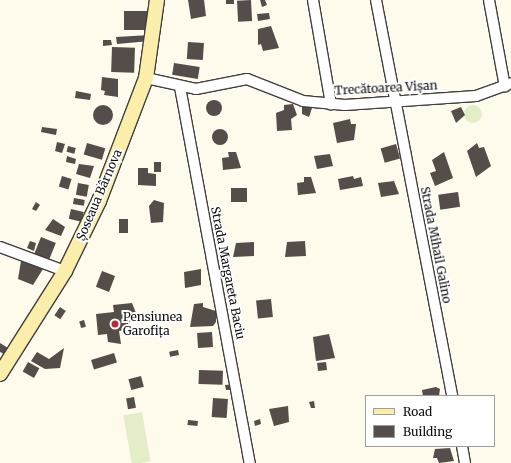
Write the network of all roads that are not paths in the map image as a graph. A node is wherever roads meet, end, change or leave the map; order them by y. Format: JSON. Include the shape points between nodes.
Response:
{"nodes":[{"id":1,"x":157,"y":0,"type":"edge"},
{"id":2,"x":313,"y":0,"type":"edge"},
{"id":3,"x":376,"y":0,"type":"edge"},
{"id":4,"x":490,"y":0,"type":"edge"},
{"id":5,"x":146,"y":78,"type":"junction"},
{"id":6,"x":508,"y":85,"type":"edge"},
{"id":7,"x":180,"y":87,"type":"junction"},
{"id":8,"x":395,"y":99,"type":"junction"},
{"id":9,"x":331,"y":104,"type":"junction"},
{"id":10,"x":0,"y":247,"type":"edge"},
{"id":11,"x":66,"y":271,"type":"junction"},
{"id":12,"x":0,"y":374,"type":"edge"},
{"id":13,"x":452,"y":395,"type":"edge"},
{"id":14,"x":462,"y":447,"type":"edge"},
{"id":15,"x":250,"y":463,"type":"edge"},
{"id":16,"x":465,"y":463,"type":"edge"}],
"edges":[{"from":1,"to":5,"type":"main road","name":"Șoseaua Bârnova"},
{"from":2,"to":9,"type":"street"},
{"from":3,"to":8,"type":"street","name":"Strada Mihail Galino"},
{"from":4,"to":6,"type":"street"},
{"from":5,"to":7,"type":"street","name":"Trecătoarea Vișan"},
{"from":5,"to":11,"type":"main road","name":"Șoseaua Bârnova","via":[[100,201]]},
{"from":6,"to":8,"type":"street","name":"Trecătoarea Vișan","via":[[476,96]]},
{"from":7,"to":9,"type":"street","name":"Trecătoarea Vișan","via":[[207,88],[247,79],[303,101]]},
{"from":7,"to":15,"type":"street","name":"Strada Margareta Baciu"},
{"from":8,"to":9,"type":"street","name":"Trecătoarea Vișan"},
{"from":8,"to":13,"type":"street","name":"Strada Mihail Galino"},
{"from":10,"to":11,"type":"street"},
{"from":11,"to":12,"type":"main road","name":"Șoseaua Bârnova"},
{"from":14,"to":16,"type":"street"}]}
